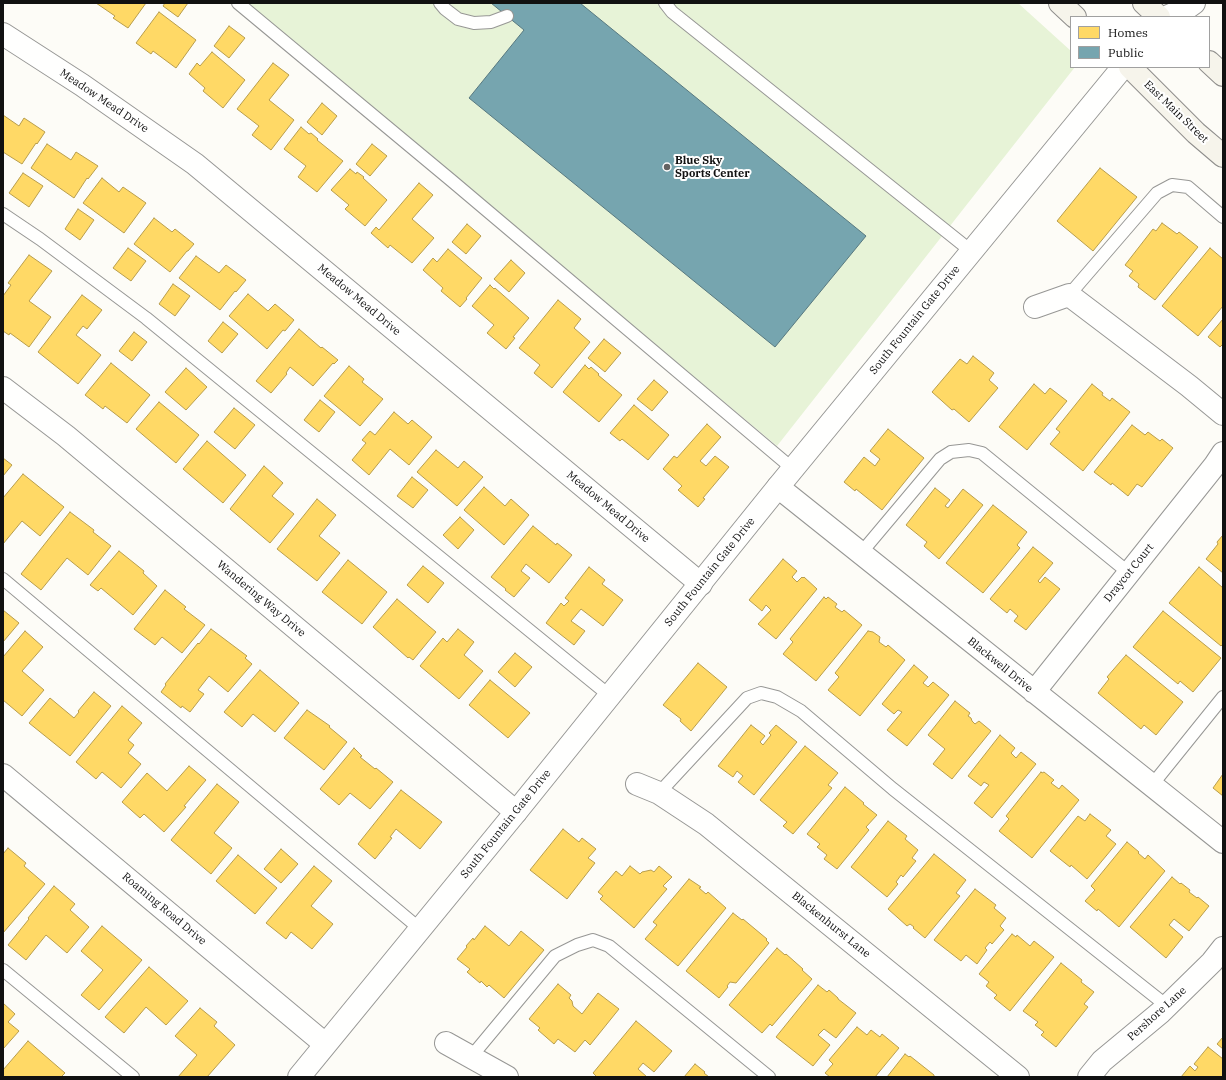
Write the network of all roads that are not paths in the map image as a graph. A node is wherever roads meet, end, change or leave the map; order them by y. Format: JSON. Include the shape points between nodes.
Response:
{"nodes":[{"id":1,"x":238,"y":3,"type":"edge"},
{"id":2,"x":440,"y":3,"type":"edge"},
{"id":3,"x":665,"y":3,"type":"edge"},
{"id":4,"x":1060,"y":3,"type":"edge"},
{"id":5,"x":1144,"y":3,"type":"edge"},
{"id":6,"x":1165,"y":3,"type":"edge"},
{"id":7,"x":1194,"y":3,"type":"edge"},
{"id":8,"x":507,"y":16,"type":"dead end"},
{"id":9,"x":1074,"y":16,"type":"edge"},
{"id":10,"x":1160,"y":16,"type":"edge"},
{"id":11,"x":1161,"y":16,"type":"edge"},
{"id":12,"x":1168,"y":16,"type":"edge"},
{"id":13,"x":3,"y":34,"type":"edge"},
{"id":14,"x":1210,"y":63,"type":"edge"},
{"id":15,"x":1122,"y":68,"type":"edge"},
{"id":16,"x":1131,"y":68,"type":"edge"},
{"id":17,"x":1223,"y":75,"type":"edge"},
{"id":18,"x":1223,"y":156,"type":"edge"},
{"id":19,"x":3,"y":214,"type":"edge"},
{"id":20,"x":1223,"y":217,"type":"edge"},
{"id":21,"x":971,"y":251,"type":"junction"},
{"id":22,"x":1069,"y":295,"type":"junction"},
{"id":23,"x":1035,"y":307,"type":"dead end"},
{"id":24,"x":3,"y":388,"type":"edge"},
{"id":25,"x":1223,"y":414,"type":"edge"},
{"id":26,"x":1223,"y":453,"type":"edge"},
{"id":27,"x":793,"y":469,"type":"junction"},
{"id":28,"x":778,"y":487,"type":"junction"},
{"id":29,"x":861,"y":553,"type":"junction"},
{"id":30,"x":1130,"y":573,"type":"junction"},
{"id":31,"x":3,"y":579,"type":"edge"},
{"id":32,"x":701,"y":584,"type":"junction"},
{"id":33,"x":1034,"y":692,"type":"junction"},
{"id":34,"x":610,"y":696,"type":"junction"},
{"id":35,"x":1223,"y":697,"type":"edge"},
{"id":36,"x":3,"y":775,"type":"edge"},
{"id":37,"x":637,"y":784,"type":"dead end"},
{"id":38,"x":1152,"y":785,"type":"junction"},
{"id":39,"x":659,"y":793,"type":"junction"},
{"id":40,"x":516,"y":812,"type":"junction"},
{"id":41,"x":1223,"y":842,"type":"edge"},
{"id":42,"x":420,"y":929,"type":"junction"},
{"id":43,"x":1223,"y":948,"type":"edge"},
{"id":44,"x":3,"y":970,"type":"edge"},
{"id":45,"x":1167,"y":1006,"type":"junction"},
{"id":46,"x":446,"y":1043,"type":"dead end"},
{"id":47,"x":325,"y":1044,"type":"junction"},
{"id":48,"x":471,"y":1057,"type":"junction"},
{"id":49,"x":494,"y":1074,"type":"edge"},
{"id":50,"x":133,"y":1077,"type":"edge"},
{"id":51,"x":299,"y":1077,"type":"edge"},
{"id":52,"x":769,"y":1077,"type":"edge"},
{"id":53,"x":1018,"y":1077,"type":"edge"},
{"id":54,"x":1088,"y":1077,"type":"edge"}],
"edges":[{"from":1,"to":27,"type":"lane"},
{"from":2,"to":8,"type":"lane","via":[[458,19],[474,23],[491,22]]},
{"from":3,"to":21,"type":"lane","via":[[672,12]]},
{"from":4,"to":9,"type":"main road"},
{"from":5,"to":10,"type":"main road"},
{"from":6,"to":11,"type":"street"},
{"from":7,"to":12,"type":"street"},
{"from":13,"to":32,"type":"street","name":"Meadow Mead Drive","via":[[82,85],[195,164]]},
{"from":14,"to":17,"type":"main road"},
{"from":15,"to":21,"type":"street","name":"South Fountain Gate Drive"},
{"from":16,"to":18,"type":"main road","name":"East Main Street"},
{"from":19,"to":34,"type":"lane","via":[[146,318]]},
{"from":20,"to":22,"type":"lane","via":[[1188,187],[1172,185],[1157,193]]},
{"from":21,"to":27,"type":"street","name":"South Fountain Gate Drive"},
{"from":22,"to":23,"type":"street"},
{"from":22,"to":25,"type":"street"},
{"from":24,"to":40,"type":"street","name":"Wandering Way Drive","via":[[72,441]]},
{"from":26,"to":30,"type":"street","name":"Draycot Court"},
{"from":27,"to":28,"type":"street","name":"South Fountain Gate Drive"},
{"from":28,"to":29,"type":"street","name":"Blackwell Drive"},
{"from":28,"to":32,"type":"street","name":"South Fountain Gate Drive"},
{"from":29,"to":30,"type":"lane","via":[[940,459],[951,452],[970,450],[982,453]]},
{"from":29,"to":33,"type":"street","name":"Blackwell Drive"},
{"from":30,"to":33,"type":"street","name":"Draycot Court"},
{"from":31,"to":42,"type":"lane"},
{"from":32,"to":34,"type":"street","name":"South Fountain Gate Drive"},
{"from":33,"to":38,"type":"street","name":"Blackwell Drive"},
{"from":34,"to":40,"type":"street","name":"South Fountain Gate Drive"},
{"from":35,"to":38,"type":"lane"},
{"from":36,"to":47,"type":"street","name":"Roaming Road Drive"},
{"from":37,"to":39,"type":"street","name":"Blackenhurst Lane"},
{"from":38,"to":41,"type":"street","name":"Blackwell Drive"},
{"from":39,"to":45,"type":"lane","via":[[747,698],[761,693],[777,697],[801,711],[893,789]]},
{"from":39,"to":53,"type":"street","name":"Blackenhurst Lane","via":[[706,824]]},
{"from":40,"to":42,"type":"street","name":"South Fountain Gate Drive"},
{"from":42,"to":47,"type":"street","name":"South Fountain Gate Drive"},
{"from":43,"to":45,"type":"street","name":"Pershore Lane"},
{"from":44,"to":50,"type":"lane"},
{"from":45,"to":54,"type":"street","name":"Pershore Lane","via":[[1102,1061]]},
{"from":46,"to":48,"type":"street"},
{"from":47,"to":51,"type":"street","name":"South Fountain Gate Drive"},
{"from":48,"to":49,"type":"street"},
{"from":48,"to":52,"type":"lane","via":[[555,956],[593,940],[610,946]]}]}
